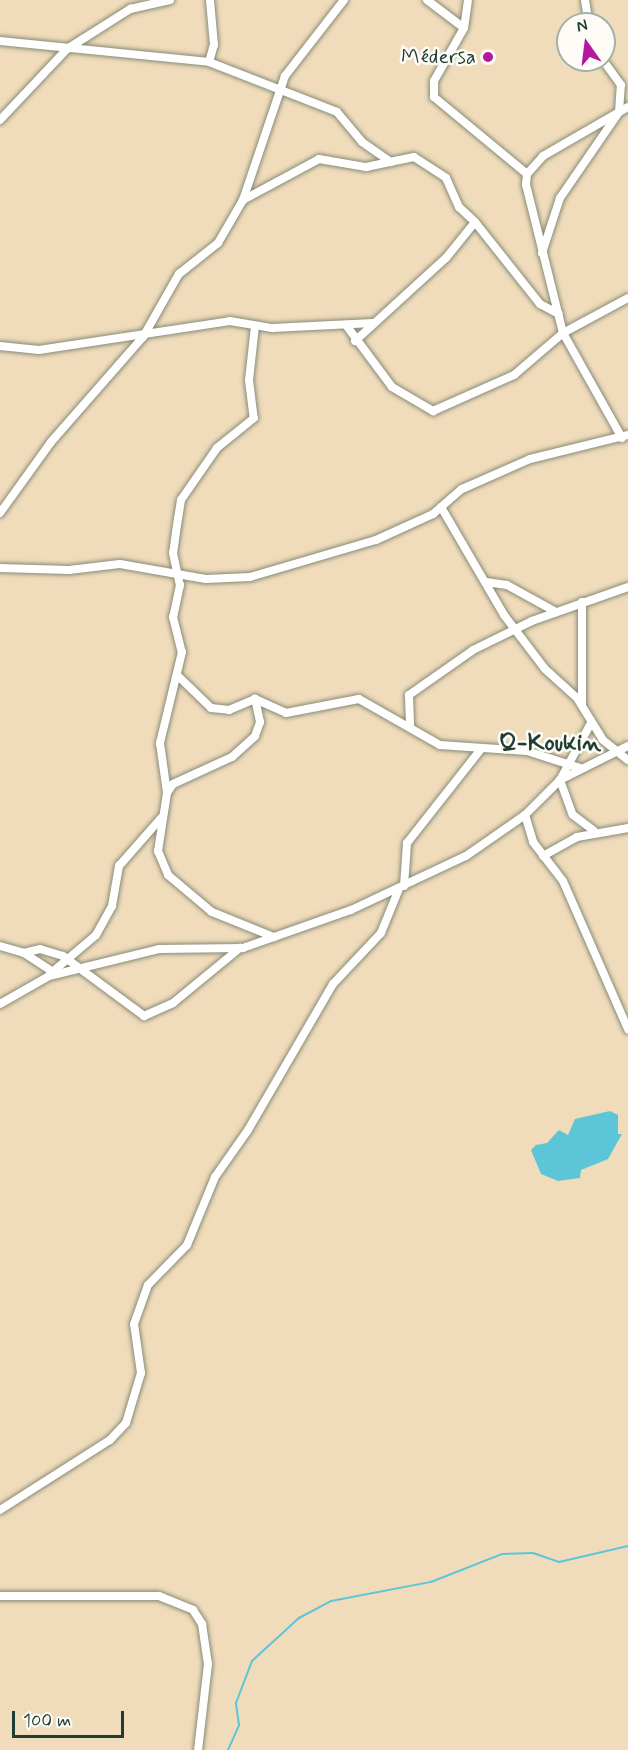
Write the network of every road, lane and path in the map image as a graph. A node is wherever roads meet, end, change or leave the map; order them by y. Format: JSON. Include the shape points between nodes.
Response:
{"nodes":[{"id":1,"x":170,"y":0,"type":"edge"},
{"id":2,"x":210,"y":0,"type":"edge"},
{"id":3,"x":344,"y":0,"type":"edge"},
{"id":4,"x":427,"y":0,"type":"edge"},
{"id":5,"x":468,"y":0,"type":"edge"},
{"id":6,"x":464,"y":28,"type":"junction"},
{"id":7,"x":0,"y":41,"type":"edge"},
{"id":8,"x":67,"y":48,"type":"junction"},
{"id":9,"x":209,"y":62,"type":"junction"},
{"id":10,"x":612,"y":72,"type":"edge"},
{"id":11,"x":278,"y":91,"type":"junction"},
{"id":12,"x":628,"y":107,"type":"edge"},
{"id":13,"x":619,"y":112,"type":"junction"},
{"id":14,"x":0,"y":120,"type":"edge"},
{"id":15,"x":391,"y":162,"type":"junction"},
{"id":16,"x":527,"y":174,"type":"junction"},
{"id":17,"x":243,"y":200,"type":"junction"},
{"id":18,"x":475,"y":222,"type":"junction"},
{"id":19,"x":542,"y":253,"type":"junction"},
{"id":20,"x":628,"y":298,"type":"edge"},
{"id":21,"x":559,"y":314,"type":"junction"},
{"id":22,"x":373,"y":323,"type":"junction"},
{"id":23,"x":346,"y":325,"type":"junction"},
{"id":24,"x":255,"y":326,"type":"junction"},
{"id":25,"x":563,"y":333,"type":"junction"},
{"id":26,"x":143,"y":337,"type":"junction"},
{"id":27,"x":355,"y":341,"type":"junction"},
{"id":28,"x":0,"y":346,"type":"edge"},
{"id":29,"x":625,"y":436,"type":"edge"},
{"id":30,"x":441,"y":507,"type":"junction"},
{"id":31,"x":0,"y":513,"type":"edge"},
{"id":32,"x":0,"y":568,"type":"edge"},
{"id":33,"x":177,"y":573,"type":"junction"},
{"id":34,"x":486,"y":582,"type":"junction"},
{"id":35,"x":628,"y":586,"type":"edge"},
{"id":36,"x":582,"y":602,"type":"junction"},
{"id":37,"x":556,"y":612,"type":"junction"},
{"id":38,"x":517,"y":628,"type":"junction"},
{"id":39,"x":177,"y":675,"type":"junction"},
{"id":40,"x":255,"y":699,"type":"junction"},
{"id":41,"x":582,"y":704,"type":"junction"},
{"id":42,"x":591,"y":723,"type":"junction"},
{"id":43,"x":410,"y":724,"type":"junction"},
{"id":44,"x":628,"y":746,"type":"edge"},
{"id":45,"x":482,"y":749,"type":"junction"},
{"id":46,"x":615,"y":752,"type":"junction"},
{"id":47,"x":628,"y":760,"type":"edge"},
{"id":48,"x":568,"y":765,"type":"junction"},
{"id":49,"x":580,"y":768,"type":"junction"},
{"id":50,"x":560,"y":780,"type":"junction"},
{"id":51,"x":167,"y":793,"type":"junction"},
{"id":52,"x":525,"y":814,"type":"junction"},
{"id":53,"x":163,"y":817,"type":"junction"},
{"id":54,"x":628,"y":828,"type":"edge"},
{"id":55,"x":594,"y":831,"type":"junction"},
{"id":56,"x":543,"y":856,"type":"junction"},
{"id":57,"x":401,"y":888,"type":"junction"},
{"id":58,"x":274,"y":937,"type":"junction"},
{"id":59,"x":0,"y":946,"type":"edge"},
{"id":60,"x":240,"y":948,"type":"junction"},
{"id":61,"x":24,"y":953,"type":"junction"},
{"id":62,"x":68,"y":959,"type":"junction"},
{"id":63,"x":78,"y":971,"type":"junction"},
{"id":64,"x":51,"y":974,"type":"junction"},
{"id":65,"x":0,"y":1004,"type":"edge"},
{"id":66,"x":628,"y":1029,"type":"edge"},
{"id":67,"x":0,"y":1510,"type":"edge"},
{"id":68,"x":0,"y":1596,"type":"edge"},
{"id":69,"x":198,"y":1750,"type":"edge"}],
"edges":[{"from":1,"to":8,"type":"street","via":[[130,9]]},
{"from":2,"to":9,"type":"street","via":[[214,45]]},
{"from":3,"to":11,"type":"street","via":[[305,45]]},
{"from":4,"to":6,"type":"street"},
{"from":5,"to":6,"type":"street"},
{"from":6,"to":16,"type":"street","via":[[434,81],[434,97]]},
{"from":7,"to":8,"type":"street"},
{"from":8,"to":9,"type":"street"},
{"from":8,"to":14,"type":"street"},
{"from":9,"to":11,"type":"street"},
{"from":10,"to":13,"type":"street","via":[[621,85]]},
{"from":11,"to":15,"type":"street","via":[[337,112],[362,142]]},
{"from":11,"to":17,"type":"street"},
{"from":12,"to":13,"type":"street"},
{"from":13,"to":16,"type":"street","via":[[543,156]]},
{"from":13,"to":19,"type":"street","via":[[560,198]]},
{"from":15,"to":17,"type":"street","via":[[366,167],[318,159]]},
{"from":15,"to":18,"type":"street","via":[[419,158],[442,174],[459,207]]},
{"from":16,"to":19,"type":"street"},
{"from":17,"to":26,"type":"street","via":[[218,243],[171,283]]},
{"from":18,"to":21,"type":"street","via":[[540,304]]},
{"from":18,"to":22,"type":"street","via":[[446,258]]},
{"from":19,"to":21,"type":"street"},
{"from":20,"to":25,"type":"street"},
{"from":21,"to":25,"type":"street"},
{"from":22,"to":23,"type":"street"},
{"from":22,"to":27,"type":"street"},
{"from":23,"to":24,"type":"street"},
{"from":23,"to":27,"type":"street"},
{"from":24,"to":26,"type":"street","via":[[222,321]]},
{"from":24,"to":33,"type":"street","via":[[249,380],[254,418],[217,448],[181,500],[172,553]]},
{"from":25,"to":27,"type":"street","via":[[514,375],[456,405],[428,411],[395,390]]},
{"from":25,"to":29,"type":"street"},
{"from":26,"to":28,"type":"street","via":[[39,350]]},
{"from":26,"to":31,"type":"street","via":[[51,442]]},
{"from":29,"to":30,"type":"street","via":[[530,459],[462,489]]},
{"from":30,"to":33,"type":"street","via":[[376,540],[250,577],[211,580]]},
{"from":30,"to":34,"type":"street"},
{"from":32,"to":33,"type":"street","via":[[69,570],[120,564]]},
{"from":33,"to":39,"type":"street","via":[[180,585],[173,617],[182,652]]},
{"from":34,"to":37,"type":"street","via":[[507,585]]},
{"from":34,"to":38,"type":"street"},
{"from":35,"to":36,"type":"street"},
{"from":36,"to":37,"type":"street"},
{"from":36,"to":41,"type":"street"},
{"from":37,"to":38,"type":"street"},
{"from":38,"to":41,"type":"street","via":[[545,669]]},
{"from":38,"to":43,"type":"street","via":[[473,650],[409,695]]},
{"from":39,"to":40,"type":"street","via":[[211,708],[229,710]]},
{"from":39,"to":51,"type":"street","via":[[160,743]]},
{"from":40,"to":43,"type":"street","via":[[286,713],[333,700],[359,699]]},
{"from":40,"to":51,"type":"street","via":[[260,722],[255,736],[232,758],[173,784]]},
{"from":41,"to":42,"type":"street"},
{"from":42,"to":46,"type":"street"},
{"from":42,"to":48,"type":"street"},
{"from":43,"to":45,"type":"street","via":[[440,745]]},
{"from":44,"to":46,"type":"street"},
{"from":45,"to":48,"type":"street","via":[[527,751]]},
{"from":45,"to":57,"type":"street","via":[[407,843]]},
{"from":46,"to":47,"type":"street"},
{"from":46,"to":49,"type":"street"},
{"from":48,"to":49,"type":"street"},
{"from":48,"to":50,"type":"street"},
{"from":49,"to":50,"type":"street"},
{"from":50,"to":52,"type":"street"},
{"from":50,"to":55,"type":"street","via":[[573,815]]},
{"from":51,"to":53,"type":"street"},
{"from":52,"to":56,"type":"street"},
{"from":52,"to":57,"type":"street","via":[[466,856]]},
{"from":53,"to":58,"type":"street","via":[[158,851],[168,875],[212,912]]},
{"from":53,"to":62,"type":"street","via":[[119,866],[112,906],[102,926]]},
{"from":54,"to":55,"type":"street"},
{"from":55,"to":56,"type":"street"},
{"from":56,"to":66,"type":"street","via":[[563,881]]},
{"from":57,"to":58,"type":"street"},
{"from":57,"to":67,"type":"street","via":[[381,933],[333,984],[248,1130],[215,1177],[187,1245],[148,1285],[134,1324],[141,1373],[126,1423],[110,1440]]},
{"from":58,"to":60,"type":"street"},
{"from":59,"to":61,"type":"street"},
{"from":60,"to":63,"type":"street","via":[[159,949]]},
{"from":60,"to":63,"type":"street","via":[[173,1003],[148,1015],[135,1013]]},
{"from":61,"to":62,"type":"street","via":[[40,949]]},
{"from":61,"to":64,"type":"street"},
{"from":62,"to":63,"type":"street"},
{"from":62,"to":64,"type":"street"},
{"from":63,"to":64,"type":"street"},
{"from":64,"to":65,"type":"street"},
{"from":68,"to":69,"type":"street","via":[[159,1596],[192,1610],[202,1624],[208,1664]]}]}
